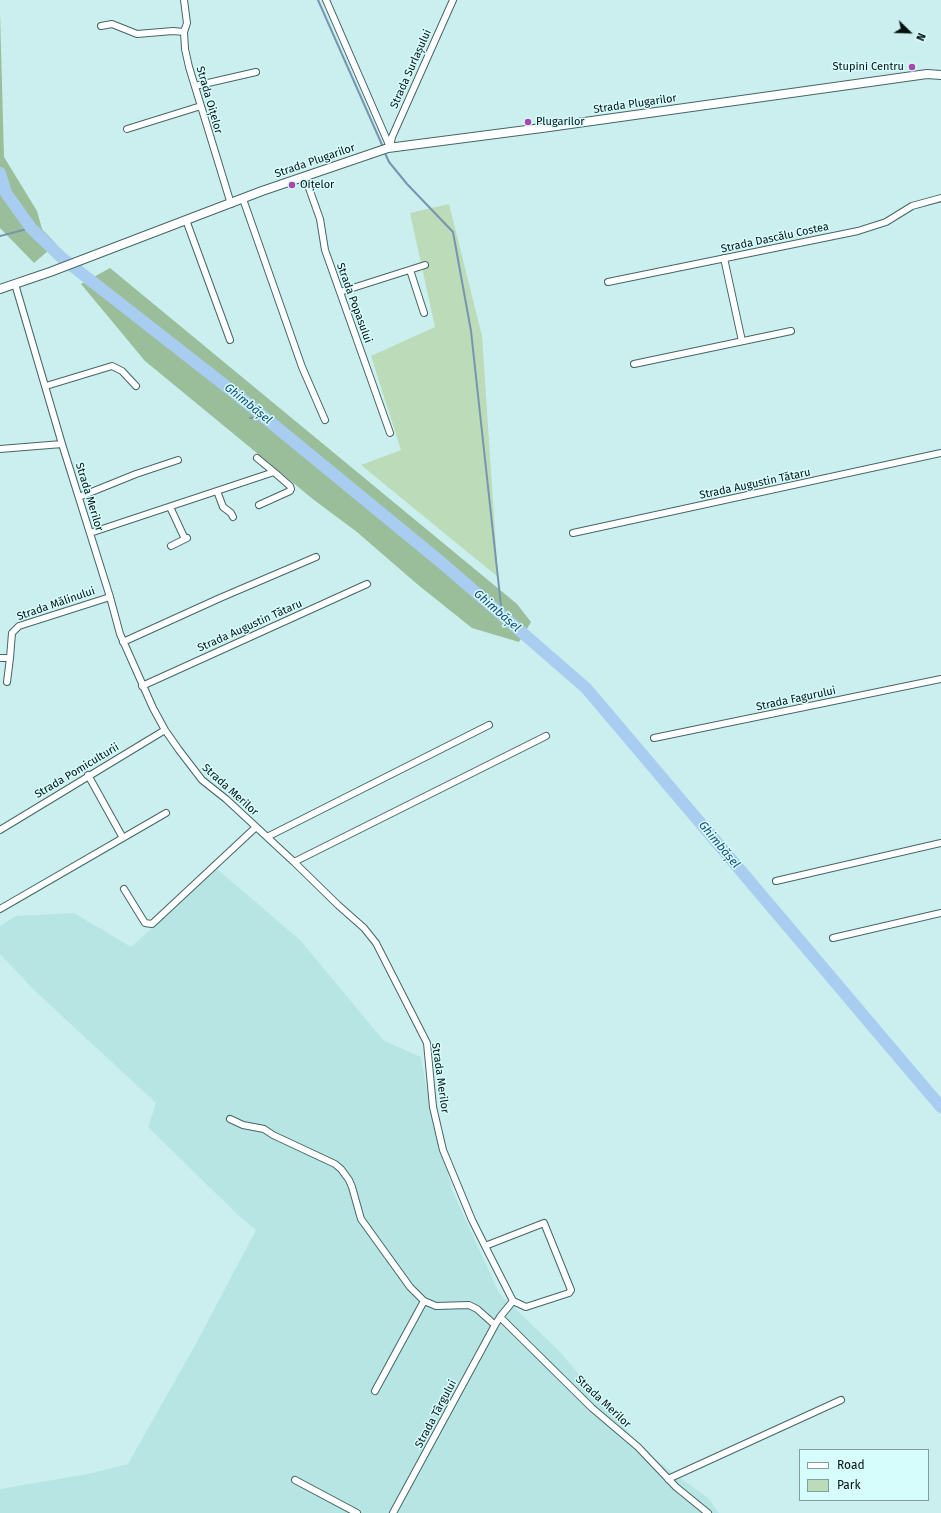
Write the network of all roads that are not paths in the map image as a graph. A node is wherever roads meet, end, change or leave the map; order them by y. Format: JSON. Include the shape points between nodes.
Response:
{"nodes":[{"id":1,"x":184,"y":0,"type":"edge"},
{"id":2,"x":326,"y":0,"type":"edge"},
{"id":3,"x":453,"y":0,"type":"edge"},
{"id":4,"x":101,"y":26,"type":"dead end"},
{"id":5,"x":184,"y":32,"type":"junction"},
{"id":6,"x":256,"y":72,"type":"dead end"},
{"id":7,"x":941,"y":75,"type":"edge"},
{"id":8,"x":195,"y":86,"type":"junction"},
{"id":9,"x":201,"y":106,"type":"junction"},
{"id":10,"x":127,"y":129,"type":"dead end"},
{"id":11,"x":389,"y":148,"type":"junction"},
{"id":12,"x":305,"y":177,"type":"junction"},
{"id":13,"x":941,"y":198,"type":"edge"},
{"id":14,"x":243,"y":199,"type":"junction"},
{"id":15,"x":231,"y":204,"type":"junction"},
{"id":16,"x":186,"y":220,"type":"junction"},
{"id":17,"x":724,"y":258,"type":"junction"},
{"id":18,"x":425,"y":265,"type":"dead end"},
{"id":19,"x":410,"y":270,"type":"junction"},
{"id":20,"x":608,"y":282,"type":"dead end"},
{"id":21,"x":15,"y":284,"type":"junction"},
{"id":22,"x":0,"y":289,"type":"edge"},
{"id":23,"x":340,"y":292,"type":"junction"},
{"id":24,"x":424,"y":313,"type":"dead end"},
{"id":25,"x":791,"y":331,"type":"dead end"},
{"id":26,"x":230,"y":340,"type":"dead end"},
{"id":27,"x":742,"y":341,"type":"junction"},
{"id":28,"x":634,"y":364,"type":"dead end"},
{"id":29,"x":46,"y":386,"type":"junction"},
{"id":30,"x":136,"y":386,"type":"dead end"},
{"id":31,"x":325,"y":420,"type":"dead end"},
{"id":32,"x":390,"y":433,"type":"dead end"},
{"id":33,"x":62,"y":444,"type":"junction"},
{"id":34,"x":0,"y":449,"type":"edge"},
{"id":35,"x":941,"y":453,"type":"edge"},
{"id":36,"x":257,"y":458,"type":"dead end"},
{"id":37,"x":178,"y":460,"type":"dead end"},
{"id":38,"x":274,"y":472,"type":"junction"},
{"id":39,"x":217,"y":491,"type":"junction"},
{"id":40,"x":78,"y":497,"type":"junction"},
{"id":41,"x":259,"y":505,"type":"dead end"},
{"id":42,"x":170,"y":507,"type":"junction"},
{"id":43,"x":233,"y":517,"type":"dead end"},
{"id":44,"x":90,"y":533,"type":"junction"},
{"id":45,"x":573,"y":533,"type":"dead end"},
{"id":46,"x":171,"y":546,"type":"dead end"},
{"id":47,"x":316,"y":557,"type":"dead end"},
{"id":48,"x":367,"y":584,"type":"dead end"},
{"id":49,"x":110,"y":597,"type":"junction"},
{"id":50,"x":123,"y":642,"type":"junction"},
{"id":51,"x":0,"y":658,"type":"edge"},
{"id":52,"x":10,"y":658,"type":"junction"},
{"id":53,"x":941,"y":679,"type":"edge"},
{"id":54,"x":7,"y":682,"type":"dead end"},
{"id":55,"x":142,"y":686,"type":"junction"},
{"id":56,"x":489,"y":725,"type":"dead end"},
{"id":57,"x":165,"y":730,"type":"junction"},
{"id":58,"x":546,"y":736,"type":"dead end"},
{"id":59,"x":654,"y":738,"type":"dead end"},
{"id":60,"x":88,"y":776,"type":"junction"},
{"id":61,"x":166,"y":813,"type":"dead end"},
{"id":62,"x":256,"y":827,"type":"junction"},
{"id":63,"x":0,"y":830,"type":"edge"},
{"id":64,"x":267,"y":837,"type":"junction"},
{"id":65,"x":123,"y":838,"type":"junction"},
{"id":66,"x":941,"y":844,"type":"edge"},
{"id":67,"x":294,"y":862,"type":"junction"},
{"id":68,"x":776,"y":881,"type":"dead end"},
{"id":69,"x":124,"y":889,"type":"dead end"},
{"id":70,"x":0,"y":908,"type":"edge"},
{"id":71,"x":941,"y":914,"type":"edge"},
{"id":72,"x":833,"y":938,"type":"dead end"},
{"id":73,"x":230,"y":1119,"type":"dead end"},
{"id":74,"x":485,"y":1246,"type":"junction"},
{"id":75,"x":424,"y":1301,"type":"junction"},
{"id":76,"x":513,"y":1301,"type":"junction"},
{"id":77,"x":500,"y":1317,"type":"junction"},
{"id":78,"x":495,"y":1324,"type":"junction"},
{"id":79,"x":375,"y":1392,"type":"dead end"},
{"id":80,"x":841,"y":1400,"type":"dead end"},
{"id":81,"x":668,"y":1479,"type":"junction"},
{"id":82,"x":295,"y":1480,"type":"dead end"},
{"id":83,"x":357,"y":1513,"type":"edge"},
{"id":84,"x":394,"y":1513,"type":"edge"},
{"id":85,"x":708,"y":1513,"type":"edge"}],
"edges":[{"from":1,"to":5,"type":"street","name":"Strada Oițelor"},
{"from":2,"to":11,"type":"street"},
{"from":3,"to":11,"type":"street","name":"Strada Surlașului"},
{"from":4,"to":5,"type":"street","via":[[112,24],[138,34]]},
{"from":5,"to":8,"type":"street","name":"Strada Oițelor","via":[[185,49]]},
{"from":6,"to":8,"type":"street"},
{"from":7,"to":11,"type":"street","name":"Strada Plugarilor","via":[[927,74]]},
{"from":8,"to":9,"type":"street","name":"Strada Oițelor"},
{"from":9,"to":10,"type":"street"},
{"from":9,"to":15,"type":"street","name":"Strada Oițelor"},
{"from":11,"to":12,"type":"street","name":"Strada Plugarilor"},
{"from":12,"to":14,"type":"street","name":"Strada Plugarilor"},
{"from":12,"to":23,"type":"street","name":"Strada Popasului","via":[[320,219],[325,250]]},
{"from":13,"to":17,"type":"street","name":"Strada Dascălu Costea","via":[[912,206],[875,226]]},
{"from":14,"to":15,"type":"street","name":"Strada Plugarilor"},
{"from":14,"to":31,"type":"street","via":[[302,367]]},
{"from":15,"to":16,"type":"street","name":"Strada Plugarilor"},
{"from":16,"to":21,"type":"street","name":"Strada Plugarilor"},
{"from":16,"to":26,"type":"street"},
{"from":17,"to":20,"type":"street","name":"Strada Dascălu Costea"},
{"from":17,"to":27,"type":"street"},
{"from":18,"to":19,"type":"street"},
{"from":19,"to":23,"type":"street"},
{"from":19,"to":24,"type":"street"},
{"from":21,"to":22,"type":"street","name":"Strada Plugarilor"},
{"from":21,"to":29,"type":"street","name":"Strada Merilor"},
{"from":23,"to":32,"type":"street","name":"Strada Popasului"},
{"from":25,"to":27,"type":"street"},
{"from":27,"to":28,"type":"street"},
{"from":29,"to":30,"type":"street","via":[[112,366],[122,371]]},
{"from":29,"to":33,"type":"street","name":"Strada Merilor"},
{"from":33,"to":34,"type":"street"},
{"from":33,"to":40,"type":"street","name":"Strada Merilor"},
{"from":35,"to":45,"type":"street","name":"Strada Augustin Tătaru"},
{"from":36,"to":38,"type":"street"},
{"from":37,"to":40,"type":"street"},
{"from":38,"to":39,"type":"street"},
{"from":38,"to":41,"type":"street","via":[[290,486],[290,492]]},
{"from":39,"to":42,"type":"street"},
{"from":39,"to":43,"type":"street","via":[[223,507]]},
{"from":40,"to":44,"type":"street","name":"Strada Merilor"},
{"from":42,"to":44,"type":"street"},
{"from":42,"to":46,"type":"street","via":[[187,538]]},
{"from":44,"to":49,"type":"street","name":"Strada Merilor"},
{"from":47,"to":50,"type":"street"},
{"from":48,"to":55,"type":"street","name":"Strada Augustin Tătaru"},
{"from":49,"to":50,"type":"street","name":"Strada Merilor"},
{"from":49,"to":52,"type":"street","name":"Strada Mălinului","via":[[20,626],[12,633]]},
{"from":50,"to":55,"type":"street","name":"Strada Merilor"},
{"from":51,"to":52,"type":"street"},
{"from":52,"to":54,"type":"street","name":"Strada Mălinului"},
{"from":53,"to":59,"type":"street","name":"Strada Fagurului"},
{"from":55,"to":57,"type":"street","name":"Strada Merilor"},
{"from":56,"to":64,"type":"street"},
{"from":57,"to":60,"type":"street","name":"Strada Pomiculturii"},
{"from":57,"to":62,"type":"street","name":"Strada Merilor","via":[[202,780]]},
{"from":58,"to":67,"type":"street"},
{"from":60,"to":63,"type":"street","name":"Strada Pomiculturii"},
{"from":60,"to":65,"type":"street"},
{"from":61,"to":65,"type":"street"},
{"from":62,"to":64,"type":"street","name":"Strada Merilor"},
{"from":62,"to":69,"type":"street","via":[[152,924],[145,923]]},
{"from":64,"to":67,"type":"street","name":"Strada Merilor"},
{"from":65,"to":70,"type":"street"},
{"from":66,"to":68,"type":"street"},
{"from":67,"to":74,"type":"street","name":"Strada Merilor","via":[[373,938],[424,1037],[428,1049],[433,1107],[444,1150]]},
{"from":71,"to":72,"type":"street"},
{"from":73,"to":75,"type":"street","via":[[243,1125],[264,1129],[341,1169],[352,1187],[361,1219],[410,1287]]},
{"from":74,"to":76,"type":"street","name":"Strada Merilor"},
{"from":74,"to":76,"type":"street","via":[[544,1223],[572,1290],[526,1307]]},
{"from":75,"to":78,"type":"street","via":[[436,1306],[469,1305]]},
{"from":75,"to":79,"type":"street"},
{"from":76,"to":77,"type":"street"},
{"from":77,"to":78,"type":"street","name":"Strada Târgului"},
{"from":77,"to":81,"type":"street","name":"Strada Merilor","via":[[592,1408],[638,1447]]},
{"from":78,"to":84,"type":"street","name":"Strada Târgului"},
{"from":80,"to":81,"type":"street"},
{"from":81,"to":85,"type":"street","name":"Strada Merilor"},
{"from":82,"to":83,"type":"street"}]}
